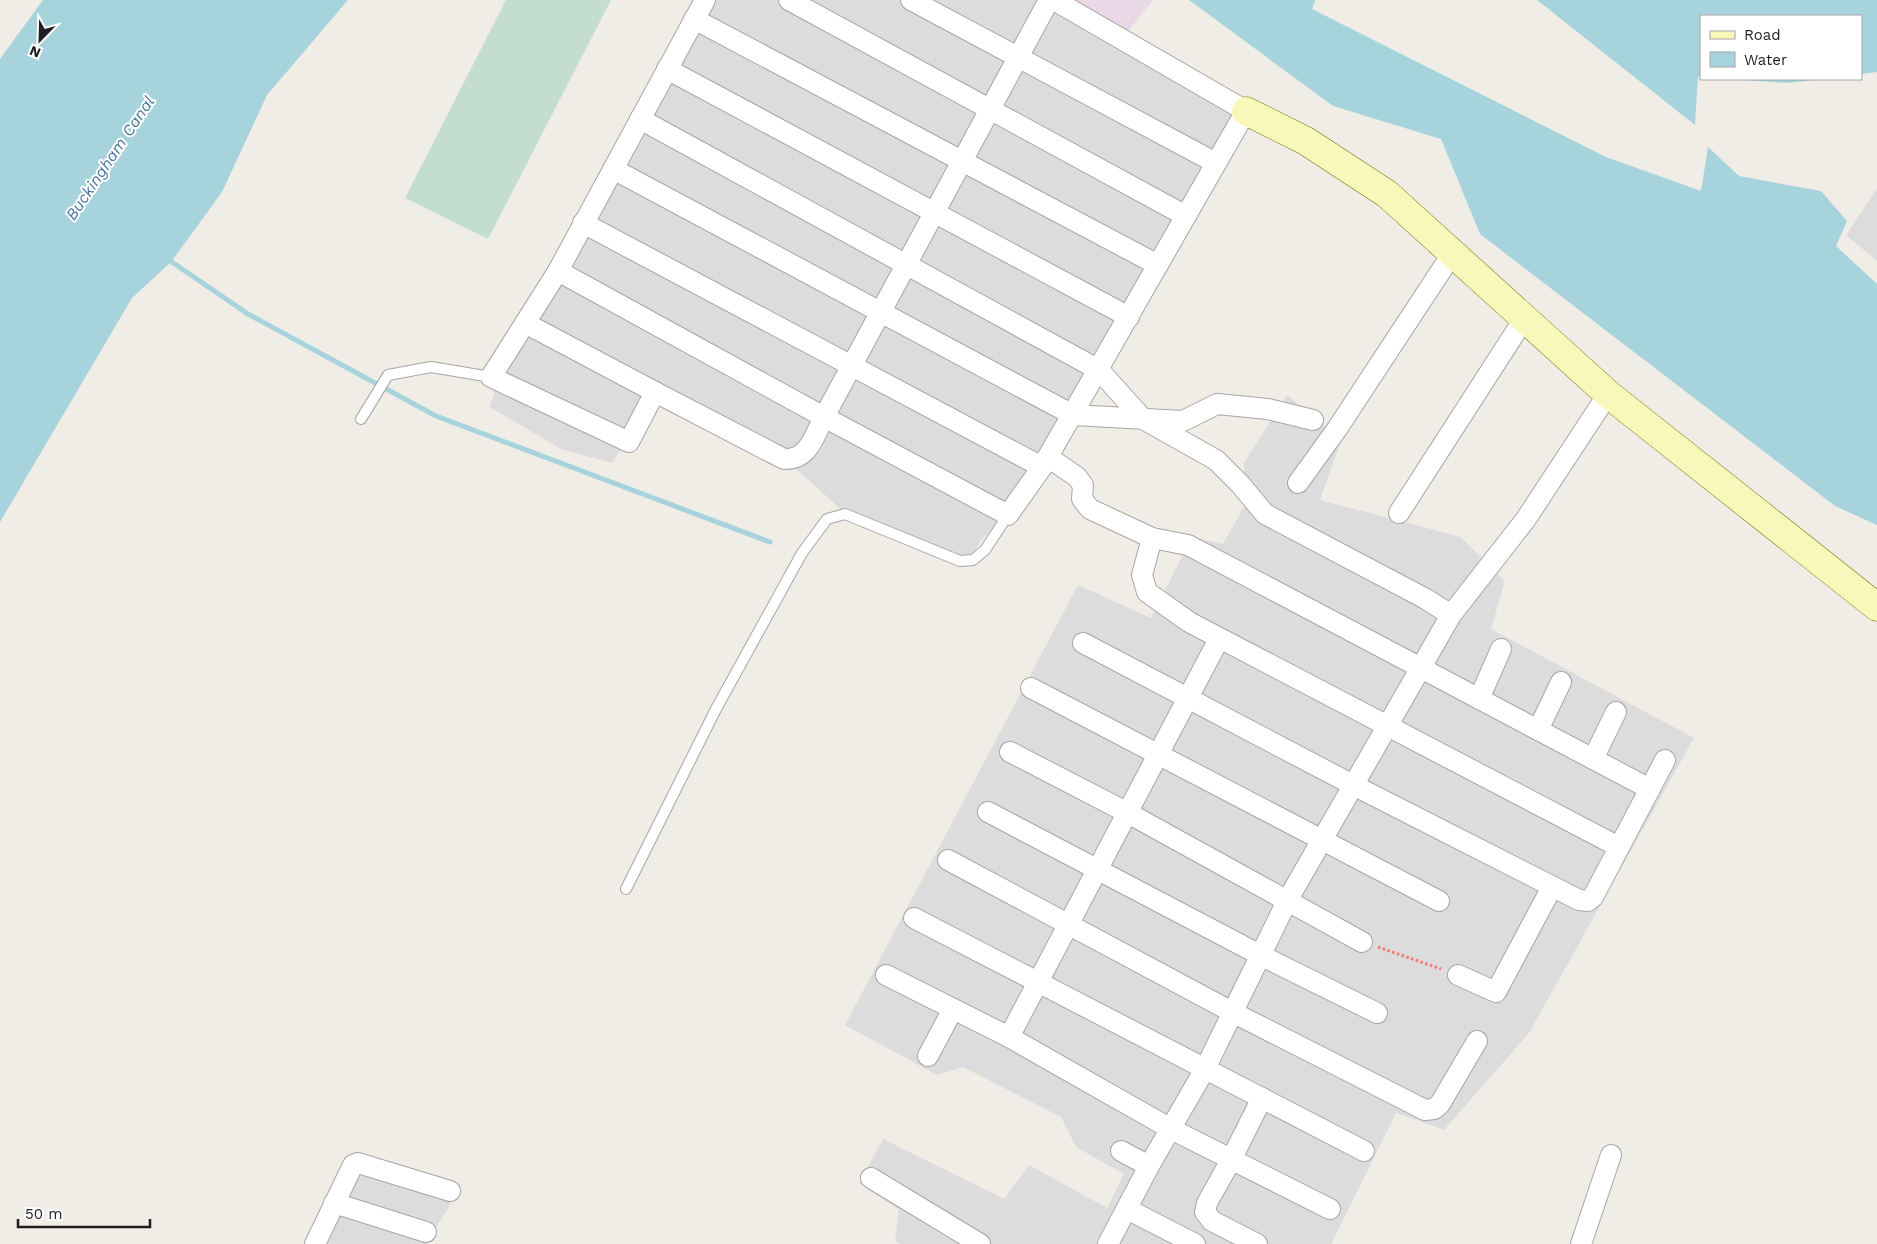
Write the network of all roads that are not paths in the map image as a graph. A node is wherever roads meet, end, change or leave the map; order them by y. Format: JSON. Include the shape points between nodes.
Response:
{"nodes":[{"id":1,"x":705,"y":0,"type":"edge"},
{"id":2,"x":789,"y":0,"type":"edge"},
{"id":3,"x":911,"y":0,"type":"edge"},
{"id":4,"x":1049,"y":0,"type":"edge"},
{"id":5,"x":1054,"y":0,"type":"edge"},
{"id":6,"x":694,"y":19,"type":"junction"},
{"id":7,"x":1018,"y":58,"type":"junction"},
{"id":8,"x":667,"y":69,"type":"junction"},
{"id":9,"x":990,"y":109,"type":"junction"},
{"id":10,"x":1246,"y":111,"type":"junction"},
{"id":11,"x":640,"y":119,"type":"junction"},
{"id":12,"x":963,"y":160,"type":"junction"},
{"id":13,"x":1216,"y":163,"type":"junction"},
{"id":14,"x":613,"y":168,"type":"junction"},
{"id":15,"x":934,"y":212,"type":"junction"},
{"id":16,"x":1186,"y":216,"type":"junction"},
{"id":17,"x":583,"y":223,"type":"junction"},
{"id":18,"x":1452,"y":254,"type":"junction"},
{"id":19,"x":906,"y":265,"type":"junction"},
{"id":20,"x":1158,"y":265,"type":"junction"},
{"id":21,"x":558,"y":271,"type":"junction"},
{"id":22,"x":881,"y":312,"type":"junction"},
{"id":23,"x":1128,"y":317,"type":"junction"},
{"id":24,"x":1524,"y":319,"type":"junction"},
{"id":25,"x":526,"y":324,"type":"junction"},
{"id":26,"x":852,"y":366,"type":"junction"},
{"id":27,"x":1099,"y":370,"type":"junction"},
{"id":28,"x":491,"y":377,"type":"junction"},
{"id":29,"x":655,"y":392,"type":"junction"},
{"id":30,"x":1608,"y":394,"type":"junction"},
{"id":31,"x":1073,"y":415,"type":"junction"},
{"id":32,"x":824,"y":417,"type":"junction"},
{"id":33,"x":361,"y":419,"type":"dead end"},
{"id":34,"x":1143,"y":420,"type":"junction"},
{"id":35,"x":1313,"y":420,"type":"dead end"},
{"id":36,"x":1045,"y":462,"type":"junction"},
{"id":37,"x":1298,"y":483,"type":"dead end"},
{"id":38,"x":1399,"y":513,"type":"dead end"},
{"id":39,"x":1008,"y":515,"type":"junction"},
{"id":40,"x":1152,"y":538,"type":"junction"},
{"id":41,"x":1877,"y":608,"type":"edge"},
{"id":42,"x":1451,"y":615,"type":"junction"},
{"id":43,"x":1220,"y":639,"type":"junction"},
{"id":44,"x":1083,"y":643,"type":"dead end"},
{"id":45,"x":1502,"y":649,"type":"dead end"},
{"id":46,"x":1420,"y":669,"type":"junction"},
{"id":47,"x":1561,"y":682,"type":"dead end"},
{"id":48,"x":1031,"y":688,"type":"dead end"},
{"id":49,"x":1189,"y":698,"type":"junction"},
{"id":50,"x":1479,"y":699,"type":"junction"},
{"id":51,"x":1616,"y":712,"type":"dead end"},
{"id":52,"x":1387,"y":727,"type":"junction"},
{"id":53,"x":1538,"y":730,"type":"junction"},
{"id":54,"x":1010,"y":752,"type":"dead end"},
{"id":55,"x":1159,"y":755,"type":"junction"},
{"id":56,"x":1593,"y":759,"type":"junction"},
{"id":57,"x":1665,"y":760,"type":"dead end"},
{"id":58,"x":1353,"y":785,"type":"junction"},
{"id":59,"x":1650,"y":789,"type":"junction"},
{"id":60,"x":988,"y":812,"type":"dead end"},
{"id":61,"x":1128,"y":813,"type":"junction"},
{"id":62,"x":1320,"y":841,"type":"junction"},
{"id":63,"x":1619,"y":846,"type":"junction"},
{"id":64,"x":948,"y":860,"type":"dead end"},
{"id":65,"x":1098,"y":870,"type":"junction"},
{"id":66,"x":1552,"y":887,"type":"junction"},
{"id":67,"x":626,"y":889,"type":"dead end"},
{"id":68,"x":1439,"y":901,"type":"dead end"},
{"id":69,"x":1287,"y":902,"type":"junction"},
{"id":70,"x":914,"y":918,"type":"dead end"},
{"id":71,"x":1068,"y":926,"type":"junction"},
{"id":72,"x":1362,"y":942,"type":"road end"},
{"id":73,"x":1262,"y":956,"type":"junction"},
{"id":74,"x":886,"y":974,"type":"dead end"},
{"id":75,"x":1458,"y":975,"type":"road end"},
{"id":76,"x":1038,"y":982,"type":"junction"},
{"id":77,"x":953,"y":1009,"type":"junction"},
{"id":78,"x":1234,"y":1013,"type":"junction"},
{"id":79,"x":1377,"y":1013,"type":"dead end"},
{"id":80,"x":1009,"y":1038,"type":"junction"},
{"id":81,"x":1477,"y":1040,"type":"dead end"},
{"id":82,"x":928,"y":1056,"type":"dead end"},
{"id":83,"x":1206,"y":1069,"type":"junction"},
{"id":84,"x":1262,"y":1098,"type":"junction"},
{"id":85,"x":1171,"y":1129,"type":"junction"},
{"id":86,"x":1121,"y":1151,"type":"dead end"},
{"id":87,"x":1364,"y":1151,"type":"dead end"},
{"id":88,"x":1611,"y":1156,"type":"dead end"},
{"id":89,"x":1232,"y":1160,"type":"junction"},
{"id":90,"x":1149,"y":1166,"type":"junction"},
{"id":91,"x":871,"y":1178,"type":"dead end"},
{"id":92,"x":450,"y":1191,"type":"dead end"},
{"id":93,"x":334,"y":1203,"type":"junction"},
{"id":94,"x":1127,"y":1209,"type":"junction"},
{"id":95,"x":1330,"y":1209,"type":"dead end"},
{"id":96,"x":426,"y":1232,"type":"dead end"},
{"id":97,"x":315,"y":1244,"type":"edge"},
{"id":98,"x":980,"y":1244,"type":"edge"},
{"id":99,"x":1108,"y":1244,"type":"edge"},
{"id":100,"x":1195,"y":1244,"type":"edge"},
{"id":101,"x":1257,"y":1244,"type":"edge"},
{"id":102,"x":1581,"y":1244,"type":"edge"}],
"edges":[{"from":1,"to":6,"type":"street"},
{"from":2,"to":9,"type":"street"},
{"from":3,"to":7,"type":"street"},
{"from":4,"to":7,"type":"street"},
{"from":5,"to":10,"type":"street"},
{"from":6,"to":8,"type":"street"},
{"from":6,"to":12,"type":"street"},
{"from":7,"to":9,"type":"street"},
{"from":7,"to":13,"type":"street"},
{"from":8,"to":11,"type":"street"},
{"from":8,"to":15,"type":"street"},
{"from":9,"to":12,"type":"street"},
{"from":9,"to":16,"type":"street"},
{"from":10,"to":13,"type":"street"},
{"from":10,"to":18,"type":"street","via":[[1306,140],[1387,194]]},
{"from":11,"to":14,"type":"street"},
{"from":11,"to":19,"type":"street"},
{"from":12,"to":15,"type":"street"},
{"from":12,"to":20,"type":"street"},
{"from":13,"to":16,"type":"street"},
{"from":14,"to":17,"type":"street"},
{"from":14,"to":22,"type":"street"},
{"from":15,"to":19,"type":"street"},
{"from":15,"to":23,"type":"street"},
{"from":16,"to":20,"type":"street"},
{"from":17,"to":21,"type":"street"},
{"from":17,"to":26,"type":"street"},
{"from":18,"to":24,"type":"street"},
{"from":18,"to":37,"type":"street"},
{"from":19,"to":22,"type":"street"},
{"from":19,"to":27,"type":"street"},
{"from":20,"to":23,"type":"street"},
{"from":21,"to":25,"type":"street"},
{"from":21,"to":32,"type":"street"},
{"from":22,"to":26,"type":"street"},
{"from":22,"to":31,"type":"street"},
{"from":23,"to":27,"type":"street"},
{"from":24,"to":30,"type":"street"},
{"from":24,"to":38,"type":"street"},
{"from":25,"to":28,"type":"street"},
{"from":25,"to":29,"type":"street"},
{"from":26,"to":32,"type":"street"},
{"from":26,"to":36,"type":"street"},
{"from":27,"to":31,"type":"street"},
{"from":27,"to":34,"type":"street"},
{"from":28,"to":29,"type":"street","via":[[629,442]]},
{"from":28,"to":33,"type":"lane","via":[[431,368],[388,375]]},
{"from":29,"to":32,"type":"street","via":[[784,459],[795,460],[805,452]]},
{"from":30,"to":41,"type":"street"},
{"from":30,"to":42,"type":"street","via":[[1526,519]]},
{"from":31,"to":34,"type":"street"},
{"from":31,"to":36,"type":"street"},
{"from":32,"to":39,"type":"street"},
{"from":34,"to":35,"type":"street","via":[[1183,421],[1217,404],[1268,409]]},
{"from":34,"to":42,"type":"street","via":[[1216,460],[1265,514],[1426,598]]},
{"from":36,"to":39,"type":"street"},
{"from":36,"to":40,"type":"street","via":[[1077,477],[1083,486],[1082,499],[1090,509]]},
{"from":39,"to":67,"type":"lane","via":[[985,550],[973,560],[960,562],[844,514],[827,518],[802,553],[716,709]]},
{"from":40,"to":43,"type":"street","via":[[1142,575],[1147,592]]},
{"from":40,"to":46,"type":"street","via":[[1188,545]]},
{"from":42,"to":46,"type":"street"},
{"from":43,"to":49,"type":"street"},
{"from":43,"to":52,"type":"street"},
{"from":44,"to":49,"type":"street"},
{"from":45,"to":50,"type":"street"},
{"from":46,"to":50,"type":"street"},
{"from":46,"to":52,"type":"street"},
{"from":47,"to":53,"type":"street"},
{"from":48,"to":55,"type":"street"},
{"from":49,"to":55,"type":"street"},
{"from":49,"to":58,"type":"street"},
{"from":50,"to":53,"type":"street"},
{"from":51,"to":56,"type":"street"},
{"from":52,"to":58,"type":"street"},
{"from":52,"to":63,"type":"street"},
{"from":53,"to":56,"type":"street"},
{"from":54,"to":61,"type":"street"},
{"from":55,"to":61,"type":"street"},
{"from":55,"to":62,"type":"street"},
{"from":56,"to":59,"type":"street"},
{"from":57,"to":59,"type":"street"},
{"from":58,"to":62,"type":"street"},
{"from":58,"to":66,"type":"street"},
{"from":59,"to":63,"type":"street"},
{"from":60,"to":65,"type":"street"},
{"from":61,"to":65,"type":"street"},
{"from":61,"to":69,"type":"street"},
{"from":62,"to":68,"type":"street"},
{"from":62,"to":69,"type":"street"},
{"from":63,"to":66,"type":"street","via":[[1588,901],[1578,900]]},
{"from":64,"to":71,"type":"street"},
{"from":65,"to":71,"type":"street"},
{"from":65,"to":73,"type":"street"},
{"from":66,"to":75,"type":"street","via":[[1496,992]]},
{"from":69,"to":72,"type":"street"},
{"from":69,"to":73,"type":"street"},
{"from":70,"to":76,"type":"street"},
{"from":71,"to":76,"type":"street"},
{"from":71,"to":78,"type":"street"},
{"from":73,"to":78,"type":"street"},
{"from":73,"to":79,"type":"street"},
{"from":74,"to":77,"type":"street"},
{"from":76,"to":80,"type":"street"},
{"from":76,"to":83,"type":"street"},
{"from":77,"to":80,"type":"street"},
{"from":77,"to":82,"type":"street"},
{"from":78,"to":81,"type":"street","via":[[1425,1110],[1440,1104]]},
{"from":78,"to":83,"type":"street"},
{"from":80,"to":85,"type":"street"},
{"from":83,"to":84,"type":"street"},
{"from":83,"to":85,"type":"street"},
{"from":84,"to":87,"type":"street"},
{"from":84,"to":89,"type":"street"},
{"from":85,"to":89,"type":"street"},
{"from":85,"to":90,"type":"street"},
{"from":86,"to":90,"type":"street"},
{"from":88,"to":102,"type":"street"},
{"from":89,"to":95,"type":"street"},
{"from":89,"to":101,"type":"street","via":[[1205,1212],[1212,1221]]},
{"from":90,"to":94,"type":"street"},
{"from":91,"to":98,"type":"street"},
{"from":92,"to":93,"type":"street","via":[[358,1163],[349,1169]]},
{"from":93,"to":96,"type":"street"},
{"from":93,"to":97,"type":"street"},
{"from":94,"to":99,"type":"street"},
{"from":94,"to":100,"type":"street"}]}
